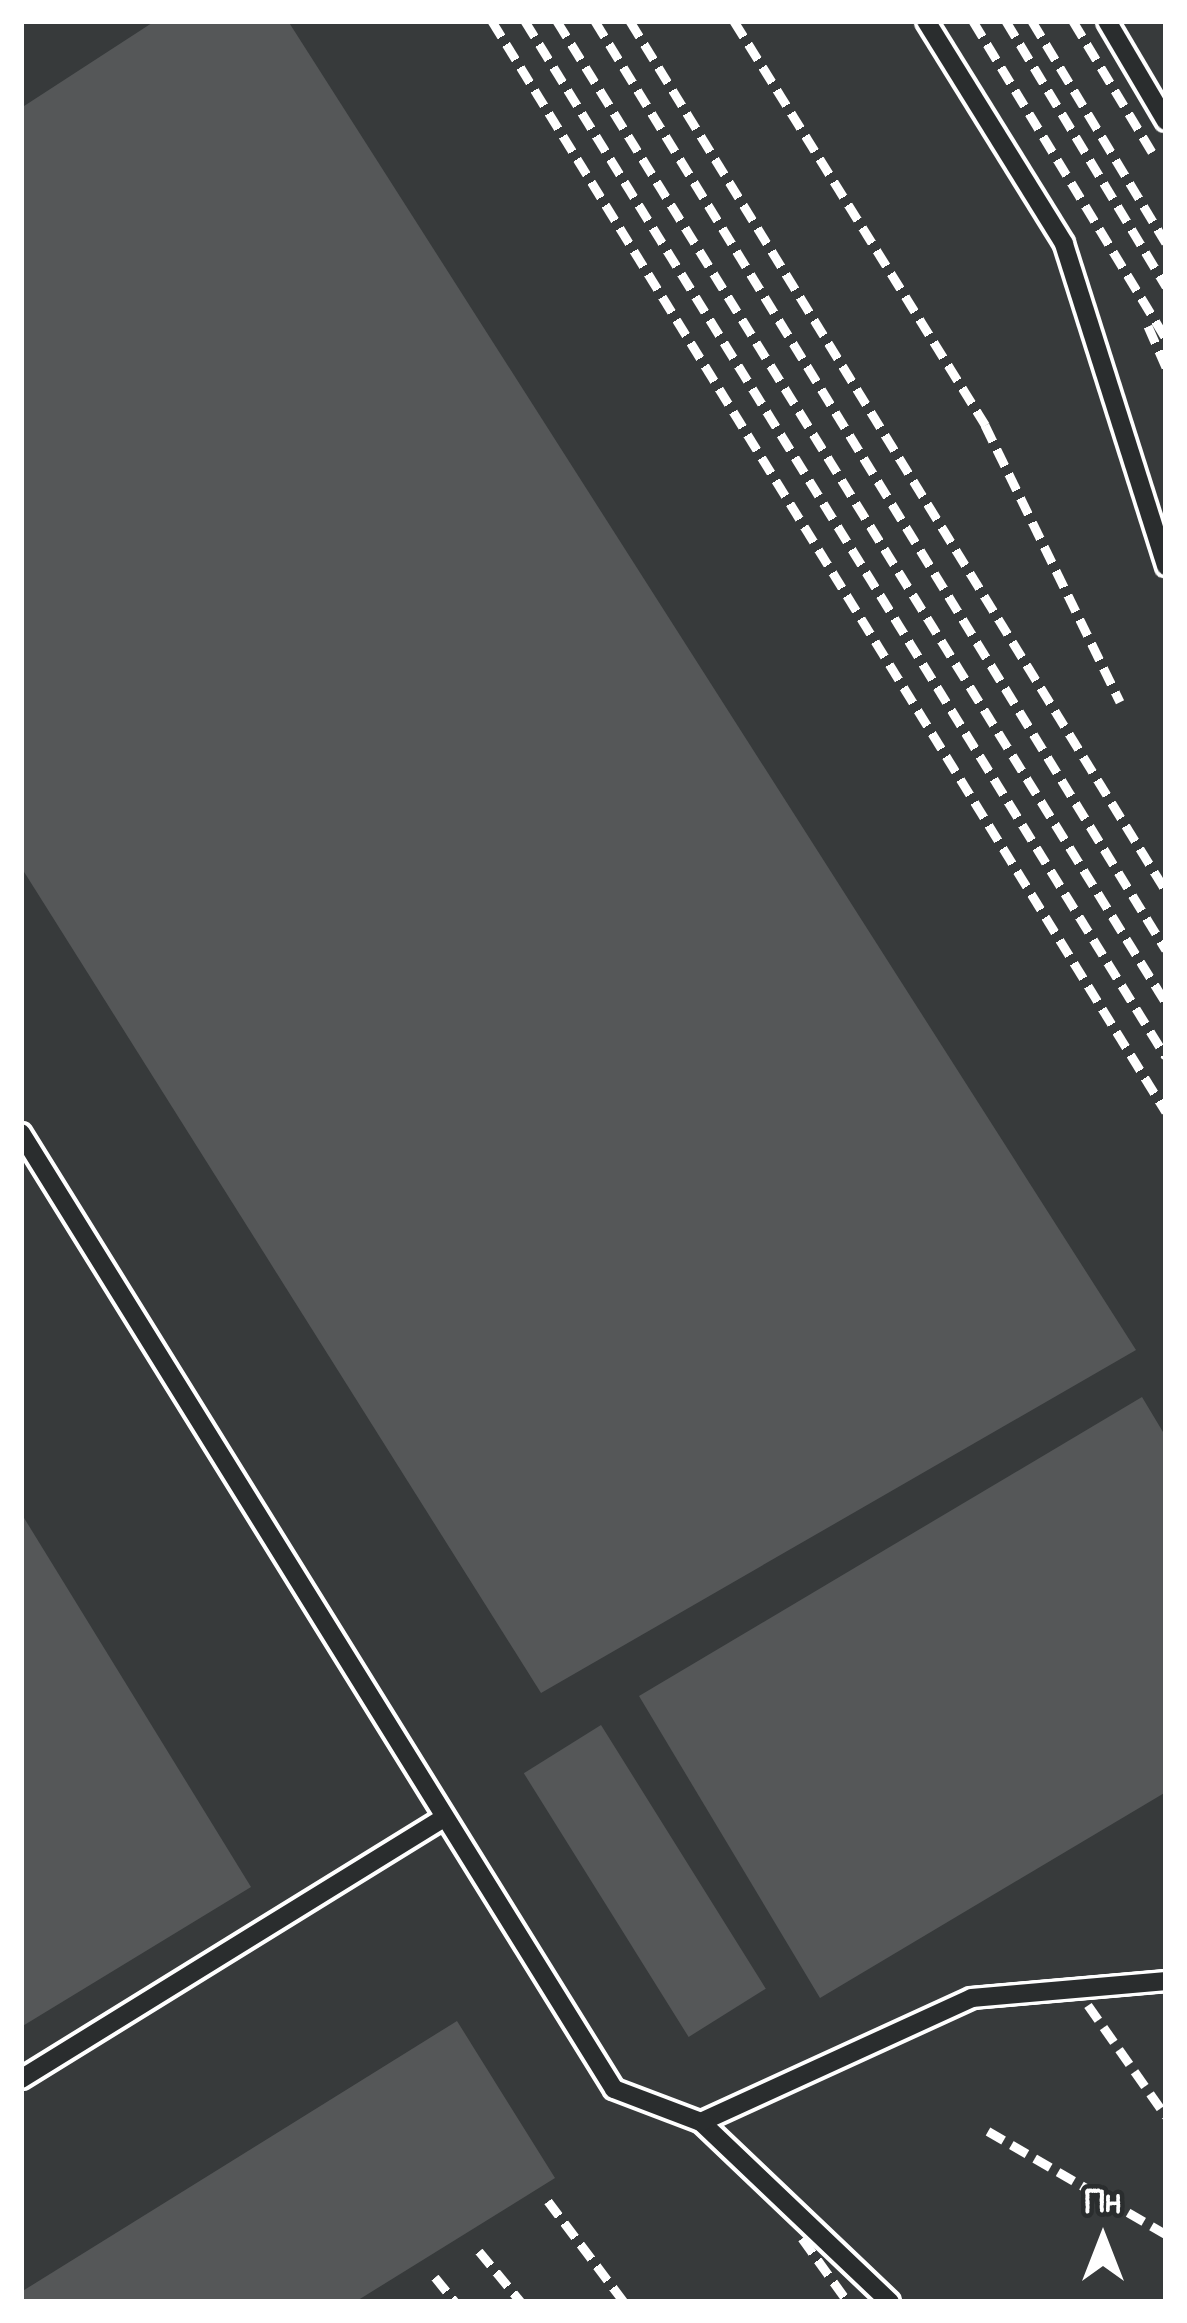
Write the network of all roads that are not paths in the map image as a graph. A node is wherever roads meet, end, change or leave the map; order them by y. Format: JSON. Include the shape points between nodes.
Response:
{"nodes":[{"id":1,"x":926,"y":21,"type":"edge"},
{"id":2,"x":1107,"y":21,"type":"edge"},
{"id":3,"x":1166,"y":121,"type":"edge"},
{"id":4,"x":1166,"y":566,"type":"edge"},
{"id":5,"x":21,"y":1133,"type":"edge"},
{"id":6,"x":445,"y":1817,"type":"junction"},
{"id":7,"x":1166,"y":1981,"type":"edge"},
{"id":8,"x":21,"y":2079,"type":"edge"},
{"id":9,"x":701,"y":2122,"type":"junction"},
{"id":10,"x":890,"y":2302,"type":"edge"}],
"edges":[{"from":1,"to":4,"type":"lane","via":[[1064,244]]},
{"from":2,"to":3,"type":"lane"},
{"from":5,"to":6,"type":"lane"},
{"from":6,"to":8,"type":"lane"},
{"from":6,"to":9,"type":"lane","via":[[614,2089]]},
{"from":7,"to":9,"type":"lane","via":[[972,1998]]},
{"from":9,"to":10,"type":"lane"}]}
